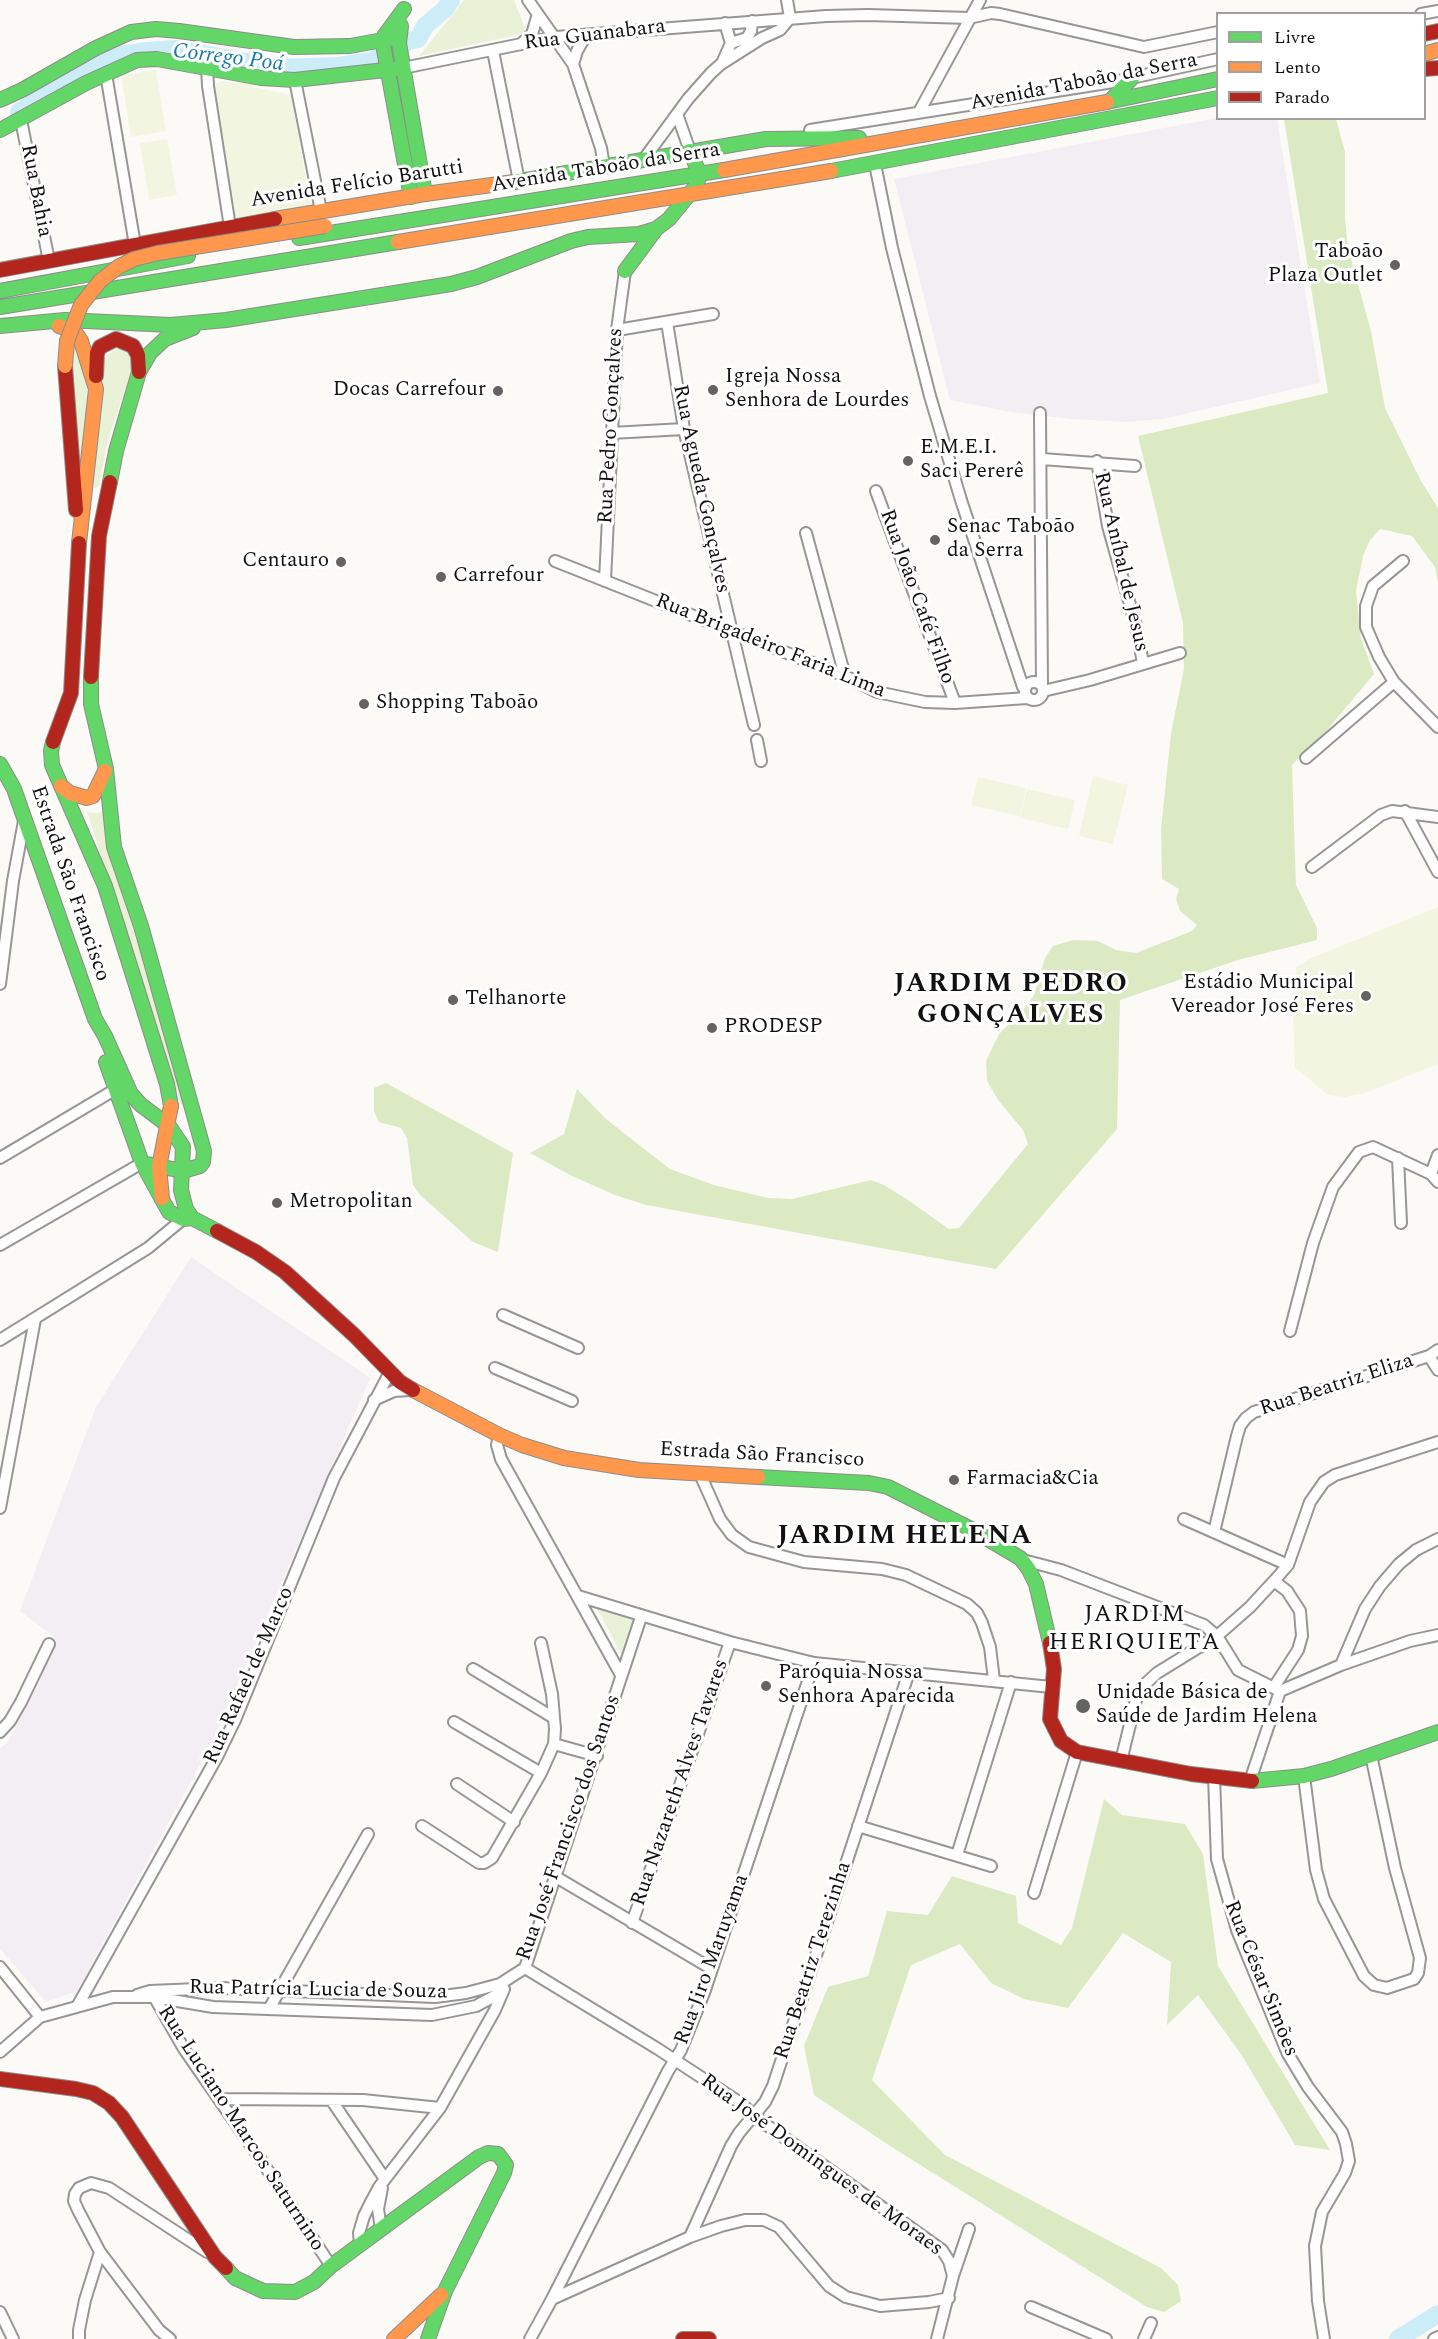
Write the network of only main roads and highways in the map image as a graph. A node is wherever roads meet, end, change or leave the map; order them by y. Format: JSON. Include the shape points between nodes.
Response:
{"nodes":[{"id":1,"x":406,"y":4,"type":"edge"},
{"id":2,"x":393,"y":41,"type":"junction"},
{"id":3,"x":396,"y":67,"type":"junction"},
{"id":4,"x":1132,"y":78,"type":"road end"},
{"id":5,"x":1216,"y":79,"type":"edge"},
{"id":6,"x":1,"y":98,"type":"edge"},
{"id":7,"x":1216,"y":98,"type":"edge"},
{"id":8,"x":1110,"y":101,"type":"junction"},
{"id":9,"x":0,"y":130,"type":"edge"},
{"id":10,"x":416,"y":142,"type":"junction"},
{"id":11,"x":886,"y":143,"type":"junction"},
{"id":12,"x":402,"y":145,"type":"junction"},
{"id":13,"x":690,"y":151,"type":"junction"},
{"id":14,"x":419,"y":157,"type":"junction"},
{"id":15,"x":404,"y":160,"type":"junction"},
{"id":16,"x":700,"y":175,"type":"junction"},
{"id":17,"x":425,"y":194,"type":"junction"},
{"id":18,"x":690,"y":195,"type":"junction"},
{"id":19,"x":404,"y":199,"type":"junction"},
{"id":20,"x":597,"y":209,"type":"junction"},
{"id":21,"x":656,"y":229,"type":"junction"},
{"id":22,"x":555,"y":230,"type":"dead end"},
{"id":23,"x":620,"y":253,"type":"junction"},
{"id":24,"x":496,"y":255,"type":"dead end"},
{"id":25,"x":0,"y":270,"type":"edge"},
{"id":26,"x":0,"y":276,"type":"edge"},
{"id":27,"x":66,"y":279,"type":"junction"},
{"id":28,"x":416,"y":290,"type":"junction"},
{"id":29,"x":0,"y":291,"type":"edge"},
{"id":30,"x":0,"y":307,"type":"edge"},
{"id":31,"x":226,"y":320,"type":"junction"},
{"id":32,"x":43,"y":322,"type":"junction"},
{"id":33,"x":0,"y":326,"type":"edge"},
{"id":34,"x":139,"y":372,"type":"junction"},
{"id":35,"x":96,"y":389,"type":"junction"},
{"id":36,"x":80,"y":544,"type":"junction"},
{"id":37,"x":0,"y":764,"type":"edge"},
{"id":38,"x":106,"y":769,"type":"junction"},
{"id":39,"x":60,"y":785,"type":"junction"},
{"id":40,"x":95,"y":1019,"type":"junction"},
{"id":41,"x":164,"y":1074,"type":"junction"},
{"id":42,"x":116,"y":1089,"type":"junction"},
{"id":43,"x":131,"y":1094,"type":"junction"},
{"id":44,"x":169,"y":1126,"type":"junction"},
{"id":45,"x":141,"y":1163,"type":"junction"},
{"id":46,"x":159,"y":1167,"type":"junction"},
{"id":47,"x":183,"y":1172,"type":"junction"},
{"id":48,"x":162,"y":1198,"type":"junction"},
{"id":49,"x":187,"y":1215,"type":"junction"},
{"id":50,"x":1438,"y":1731,"type":"edge"},
{"id":51,"x":0,"y":2079,"type":"edge"},
{"id":52,"x":445,"y":2291,"type":"junction"},
{"id":53,"x":413,"y":2323,"type":"junction"},
{"id":54,"x":429,"y":2337,"type":"edge"},
{"id":55,"x":394,"y":2339,"type":"edge"},
{"id":56,"x":683,"y":2339,"type":"edge"},
{"id":57,"x":709,"y":2339,"type":"edge"}],
"edges":[{"from":1,"to":2,"type":"main road"},
{"from":2,"to":3,"type":"main road"},
{"from":2,"to":6,"type":"main road","via":[[294,47],[156,29],[131,33],[96,48]]},
{"from":3,"to":9,"type":"main road","via":[[295,80],[261,78],[157,59],[137,60]]},
{"from":3,"to":10,"type":"main road"},
{"from":3,"to":12,"type":"main road"},
{"from":4,"to":8,"type":"main road"},
{"from":5,"to":8,"type":"main road","name":"Avenida Taboão da Serra"},
{"from":7,"to":18,"type":"main road","name":"Avenida Taboão da Serra"},
{"from":8,"to":11,"type":"main road","name":"Avenida Taboão da Serra"},
{"from":10,"to":12,"type":"main road","via":[[410,149]]},
{"from":10,"to":14,"type":"main road"},
{"from":11,"to":13,"type":"main road","name":"Avenida Felício Barutti","via":[[846,138],[766,139]]},
{"from":11,"to":16,"type":"main road","name":"Avenida Taboão da Serra"},
{"from":12,"to":15,"type":"main road"},
{"from":13,"to":16,"type":"main road"},
{"from":13,"to":17,"type":"main road","name":"Avenida Felício Barutti"},
{"from":14,"to":15,"type":"main road","via":[[411,155]]},
{"from":14,"to":17,"type":"main road"},
{"from":15,"to":19,"type":"main road"},
{"from":16,"to":18,"type":"main road"},
{"from":16,"to":27,"type":"main road","name":"Avenida Taboão da Serra","via":[[206,252]]},
{"from":17,"to":19,"type":"main road","name":"Avenida Felício Barutti"},
{"from":18,"to":20,"type":"main road","name":"Avenida Taboão da Serra"},
{"from":18,"to":21,"type":"main road"},
{"from":19,"to":25,"type":"main road","name":"Avenida Felício Barutti"},
{"from":19,"to":36,"type":"main road","bridge":true,"via":[[325,226],[134,259],[100,281],[81,305],[67,341],[65,366]]},
{"from":20,"to":22,"type":"main road"},
{"from":20,"to":30,"type":"main road","name":"Avenida Taboão da Serra"},
{"from":21,"to":23,"type":"main road"},
{"from":21,"to":23,"type":"main road","via":[[639,234]]},
{"from":23,"to":28,"type":"main road","via":[[571,241],[477,277]]},
{"from":24,"to":28,"type":"main road"},
{"from":26,"to":27,"type":"main road"},
{"from":27,"to":29,"type":"main road","name":"Avenida Taboão da Serra"},
{"from":28,"to":31,"type":"main road"},
{"from":31,"to":32,"type":"main road","via":[[171,325]]},
{"from":31,"to":34,"type":"main road","via":[[165,339],[150,353]]},
{"from":32,"to":33,"type":"main road"},
{"from":32,"to":35,"type":"main road","via":[[75,332]]},
{"from":34,"to":35,"type":"main road","via":[[133,346],[116,339],[106,342],[97,353]]},
{"from":34,"to":38,"type":"main road","via":[[116,452],[99,536],[91,704]]},
{"from":35,"to":36,"type":"main road"},
{"from":36,"to":39,"type":"main road","via":[[71,693],[51,751]]},
{"from":37,"to":40,"type":"main road","name":"Estrada São Francisco","via":[[14,789]]},
{"from":38,"to":39,"type":"main road","via":[[93,796],[70,794]]},
{"from":38,"to":47,"type":"main road","via":[[114,847],[141,926],[202,1143],[203,1162]]},
{"from":39,"to":41,"type":"main road","via":[[105,886]]},
{"from":40,"to":42,"type":"main road","name":"Estrada São Francisco"},
{"from":40,"to":43,"type":"main road","name":"Estrada São Francisco"},
{"from":41,"to":43,"type":"main road","via":[[162,1089],[156,1097]]},
{"from":41,"to":44,"type":"main road","via":[[170,1098]]},
{"from":42,"to":43,"type":"main road","via":[[124,1088]]},
{"from":42,"to":45,"type":"main road","name":"Estrada São Francisco"},
{"from":43,"to":44,"type":"main road","name":"Estrada São Francisco"},
{"from":44,"to":46,"type":"main road"},
{"from":44,"to":47,"type":"main road","name":"Estrada São Francisco","via":[[183,1147]]},
{"from":45,"to":46,"type":"main road"},
{"from":45,"to":48,"type":"main road","name":"Estrada São Francisco"},
{"from":46,"to":47,"type":"main road"},
{"from":46,"to":48,"type":"main road"},
{"from":47,"to":49,"type":"main road","name":"Estrada São Francisco","via":[[181,1190]]},
{"from":48,"to":49,"type":"main road","name":"Estrada São Francisco","via":[[169,1212]]},
{"from":49,"to":50,"type":"main road","name":"Estrada São Francisco","via":[[285,1272],[412,1390],[522,1445],[564,1458],[639,1470],[855,1481],[888,1487],[1023,1560],[1036,1584],[1049,1638],[1054,1669],[1050,1719],[1061,1742],[1077,1752],[1251,1781],[1304,1776]]},
{"from":51,"to":52,"type":"main road","via":[[76,2089],[110,2103],[215,2257],[250,2287],[280,2293],[296,2292],[314,2282],[479,2157],[498,2154],[506,2165],[499,2187]]},
{"from":52,"to":53,"type":"main road"},
{"from":52,"to":54,"type":"main road"},
{"from":53,"to":54,"type":"main road","via":[[427,2328]]},
{"from":53,"to":55,"type":"main road"},
{"from":56,"to":57,"type":"main road"}]}
